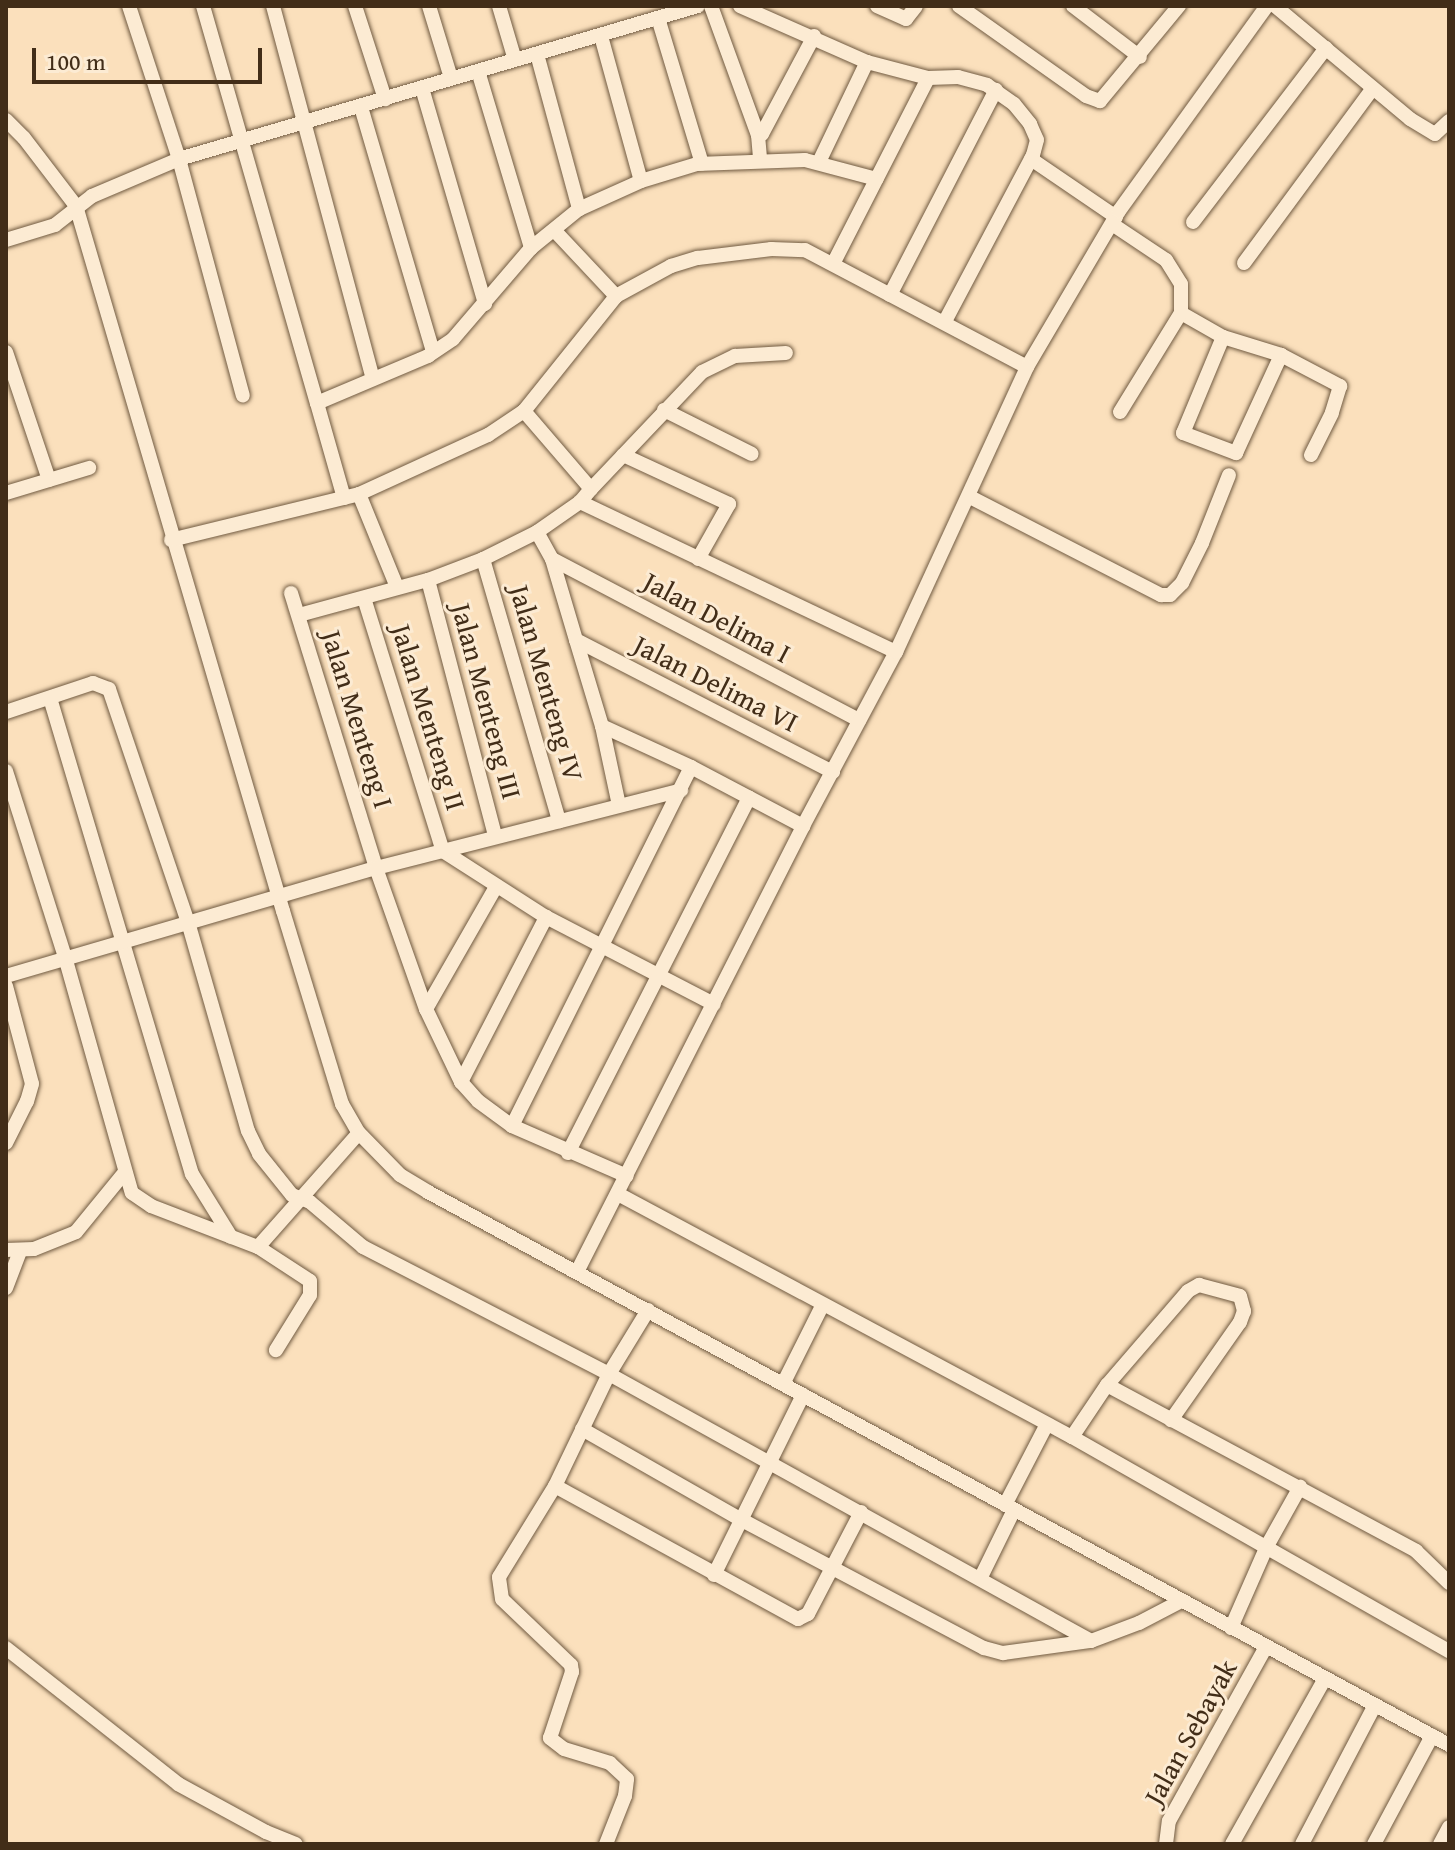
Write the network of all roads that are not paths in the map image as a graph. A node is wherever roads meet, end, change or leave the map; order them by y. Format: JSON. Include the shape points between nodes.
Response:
{"nodes":[{"id":1,"x":129,"y":6,"type":"edge"},
{"id":2,"x":203,"y":6,"type":"edge"},
{"id":3,"x":273,"y":6,"type":"edge"},
{"id":4,"x":355,"y":6,"type":"edge"},
{"id":5,"x":429,"y":6,"type":"edge"},
{"id":6,"x":499,"y":6,"type":"edge"},
{"id":7,"x":698,"y":6,"type":"edge"},
{"id":8,"x":711,"y":6,"type":"edge"},
{"id":9,"x":740,"y":6,"type":"edge"},
{"id":10,"x":877,"y":6,"type":"edge"},
{"id":11,"x":916,"y":6,"type":"edge"},
{"id":12,"x":959,"y":6,"type":"edge"},
{"id":13,"x":1073,"y":6,"type":"edge"},
{"id":14,"x":1267,"y":6,"type":"edge"},
{"id":15,"x":1275,"y":6,"type":"edge"},
{"id":16,"x":1172,"y":8,"type":"edge"},
{"id":17,"x":658,"y":18,"type":"junction"},
{"id":18,"x":601,"y":36,"type":"junction"},
{"id":19,"x":814,"y":36,"type":"junction"},
{"id":20,"x":1326,"y":48,"type":"junction"},
{"id":21,"x":537,"y":54,"type":"junction"},
{"id":22,"x":1140,"y":57,"type":"junction"},
{"id":23,"x":515,"y":60,"type":"junction"},
{"id":24,"x":867,"y":62,"type":"junction"},
{"id":25,"x":478,"y":71,"type":"junction"},
{"id":26,"x":451,"y":78,"type":"junction"},
{"id":27,"x":928,"y":78,"type":"junction"},
{"id":28,"x":422,"y":88,"type":"junction"},
{"id":29,"x":1373,"y":88,"type":"junction"},
{"id":30,"x":996,"y":90,"type":"junction"},
{"id":31,"x":385,"y":99,"type":"junction"},
{"id":32,"x":361,"y":107,"type":"junction"},
{"id":33,"x":6,"y":120,"type":"edge"},
{"id":34,"x":1449,"y":121,"type":"edge"},
{"id":35,"x":307,"y":124,"type":"junction"},
{"id":36,"x":1435,"y":134,"type":"junction"},
{"id":37,"x":758,"y":135,"type":"junction"},
{"id":38,"x":241,"y":142,"type":"junction"},
{"id":39,"x":1449,"y":145,"type":"edge"},
{"id":40,"x":179,"y":159,"type":"junction"},
{"id":41,"x":760,"y":159,"type":"junction"},
{"id":42,"x":1031,"y":159,"type":"junction"},
{"id":43,"x":819,"y":162,"type":"junction"},
{"id":44,"x":702,"y":164,"type":"junction"},
{"id":45,"x":877,"y":179,"type":"junction"},
{"id":46,"x":641,"y":181,"type":"junction"},
{"id":47,"x":76,"y":206,"type":"junction"},
{"id":48,"x":579,"y":209,"type":"junction"},
{"id":49,"x":1116,"y":217,"type":"junction"},
{"id":50,"x":1193,"y":222,"type":"dead end"},
{"id":51,"x":554,"y":230,"type":"junction"},
{"id":52,"x":6,"y":240,"type":"edge"},
{"id":53,"x":531,"y":248,"type":"junction"},
{"id":54,"x":1244,"y":263,"type":"dead end"},
{"id":55,"x":833,"y":264,"type":"junction"},
{"id":56,"x":890,"y":295,"type":"junction"},
{"id":57,"x":616,"y":296,"type":"junction"},
{"id":58,"x":485,"y":304,"type":"junction"},
{"id":59,"x":1181,"y":313,"type":"junction"},
{"id":60,"x":945,"y":321,"type":"junction"},
{"id":61,"x":1223,"y":337,"type":"junction"},
{"id":62,"x":6,"y":352,"type":"edge"},
{"id":63,"x":433,"y":352,"type":"junction"},
{"id":64,"x":786,"y":353,"type":"dead end"},
{"id":65,"x":1281,"y":355,"type":"junction"},
{"id":66,"x":1027,"y":367,"type":"junction"},
{"id":67,"x":373,"y":379,"type":"junction"},
{"id":68,"x":243,"y":396,"type":"dead end"},
{"id":69,"x":317,"y":403,"type":"junction"},
{"id":70,"x":664,"y":410,"type":"junction"},
{"id":71,"x":524,"y":411,"type":"junction"},
{"id":72,"x":1120,"y":412,"type":"dead end"},
{"id":73,"x":752,"y":454,"type":"dead end"},
{"id":74,"x":623,"y":455,"type":"junction"},
{"id":75,"x":1311,"y":455,"type":"dead end"},
{"id":76,"x":89,"y":468,"type":"dead end"},
{"id":77,"x":1229,"y":475,"type":"dead end"},
{"id":78,"x":49,"y":480,"type":"junction"},
{"id":79,"x":591,"y":489,"type":"junction"},
{"id":80,"x":6,"y":493,"type":"edge"},
{"id":81,"x":359,"y":494,"type":"junction"},
{"id":82,"x":970,"y":497,"type":"junction"},
{"id":83,"x":344,"y":498,"type":"junction"},
{"id":84,"x":580,"y":502,"type":"junction"},
{"id":85,"x":537,"y":532,"type":"junction"},
{"id":86,"x":171,"y":540,"type":"junction"},
{"id":87,"x":483,"y":559,"type":"junction"},
{"id":88,"x":552,"y":559,"type":"junction"},
{"id":89,"x":698,"y":559,"type":"junction"},
{"id":90,"x":428,"y":580,"type":"junction"},
{"id":91,"x":397,"y":587,"type":"junction"},
{"id":92,"x":291,"y":593,"type":"dead end"},
{"id":93,"x":364,"y":598,"type":"junction"},
{"id":94,"x":299,"y":615,"type":"junction"},
{"id":95,"x":576,"y":640,"type":"junction"},
{"id":96,"x":896,"y":652,"type":"junction"},
{"id":97,"x":50,"y":698,"type":"junction"},
{"id":98,"x":6,"y":712,"type":"edge"},
{"id":99,"x":859,"y":720,"type":"junction"},
{"id":100,"x":602,"y":726,"type":"junction"},
{"id":101,"x":691,"y":767,"type":"junction"},
{"id":102,"x":6,"y":771,"type":"edge"},
{"id":103,"x":833,"y":772,"type":"junction"},
{"id":104,"x":681,"y":790,"type":"junction"},
{"id":105,"x":749,"y":797,"type":"junction"},
{"id":106,"x":619,"y":805,"type":"junction"},
{"id":107,"x":559,"y":821,"type":"junction"},
{"id":108,"x":803,"y":826,"type":"junction"},
{"id":109,"x":495,"y":835,"type":"junction"},
{"id":110,"x":443,"y":851,"type":"junction"},
{"id":111,"x":375,"y":864,"type":"junction"},
{"id":112,"x":496,"y":887,"type":"junction"},
{"id":113,"x":279,"y":895,"type":"junction"},
{"id":114,"x":546,"y":917,"type":"junction"},
{"id":115,"x":188,"y":922,"type":"junction"},
{"id":116,"x":121,"y":941,"type":"junction"},
{"id":117,"x":604,"y":946,"type":"junction"},
{"id":118,"x":65,"y":957,"type":"junction"},
{"id":119,"x":661,"y":974,"type":"junction"},
{"id":120,"x":6,"y":976,"type":"edge"},
{"id":121,"x":6,"y":986,"type":"edge"},
{"id":122,"x":714,"y":1004,"type":"junction"},
{"id":123,"x":426,"y":1009,"type":"junction"},
{"id":124,"x":461,"y":1082,"type":"junction"},
{"id":125,"x":512,"y":1126,"type":"junction"},
{"id":126,"x":359,"y":1133,"type":"junction"},
{"id":127,"x":6,"y":1143,"type":"edge"},
{"id":128,"x":568,"y":1153,"type":"junction"},
{"id":129,"x":125,"y":1172,"type":"junction"},
{"id":130,"x":627,"y":1176,"type":"junction"},
{"id":131,"x":618,"y":1194,"type":"junction"},
{"id":132,"x":303,"y":1198,"type":"junction"},
{"id":133,"x":232,"y":1238,"type":"junction"},
{"id":134,"x":258,"y":1247,"type":"junction"},
{"id":135,"x":13,"y":1251,"type":"edge"},
{"id":136,"x":578,"y":1270,"type":"junction"},
{"id":137,"x":6,"y":1288,"type":"edge"},
{"id":138,"x":823,"y":1304,"type":"junction"},
{"id":139,"x":648,"y":1310,"type":"junction"},
{"id":140,"x":276,"y":1350,"type":"dead end"},
{"id":141,"x":609,"y":1374,"type":"junction"},
{"id":142,"x":783,"y":1384,"type":"junction"},
{"id":143,"x":1107,"y":1385,"type":"junction"},
{"id":144,"x":803,"y":1395,"type":"junction"},
{"id":145,"x":1171,"y":1420,"type":"junction"},
{"id":146,"x":1046,"y":1426,"type":"junction"},
{"id":147,"x":582,"y":1429,"type":"junction"},
{"id":148,"x":1072,"y":1437,"type":"junction"},
{"id":149,"x":768,"y":1463,"type":"junction"},
{"id":150,"x":555,"y":1486,"type":"junction"},
{"id":151,"x":1300,"y":1487,"type":"junction"},
{"id":152,"x":1010,"y":1507,"type":"junction"},
{"id":153,"x":861,"y":1512,"type":"junction"},
{"id":154,"x":740,"y":1519,"type":"junction"},
{"id":155,"x":1267,"y":1546,"type":"junction"},
{"id":156,"x":832,"y":1568,"type":"junction"},
{"id":157,"x":714,"y":1575,"type":"junction"},
{"id":158,"x":981,"y":1577,"type":"junction"},
{"id":159,"x":1449,"y":1583,"type":"edge"},
{"id":160,"x":1181,"y":1601,"type":"junction"},
{"id":161,"x":1231,"y":1628,"type":"junction"},
{"id":162,"x":1091,"y":1641,"type":"junction"},
{"id":163,"x":1266,"y":1647,"type":"junction"},
{"id":164,"x":6,"y":1648,"type":"edge"},
{"id":165,"x":1449,"y":1651,"type":"edge"},
{"id":166,"x":1325,"y":1678,"type":"junction"},
{"id":167,"x":1375,"y":1705,"type":"junction"},
{"id":168,"x":1432,"y":1736,"type":"junction"},
{"id":169,"x":1449,"y":1745,"type":"edge"},
{"id":170,"x":1449,"y":1827,"type":"edge"},
{"id":171,"x":296,"y":1844,"type":"edge"},
{"id":172,"x":606,"y":1844,"type":"edge"},
{"id":173,"x":1166,"y":1844,"type":"edge"},
{"id":174,"x":1232,"y":1844,"type":"edge"},
{"id":175,"x":1302,"y":1844,"type":"edge"},
{"id":176,"x":1374,"y":1844,"type":"edge"},
{"id":177,"x":1440,"y":1844,"type":"edge"}],
"edges":[{"from":1,"to":40,"type":"street"},
{"from":2,"to":38,"type":"street"},
{"from":3,"to":35,"type":"street"},
{"from":4,"to":31,"type":"street"},
{"from":5,"to":26,"type":"street"},
{"from":6,"to":23,"type":"street"},
{"from":7,"to":17,"type":"street"},
{"from":8,"to":37,"type":"street"},
{"from":9,"to":19,"type":"street"},
{"from":10,"to":11,"type":"street","via":[[906,19]]},
{"from":12,"to":22,"type":"street","via":[[1091,99],[1100,101],[1108,95]]},
{"from":13,"to":22,"type":"street"},
{"from":14,"to":49,"type":"street"},
{"from":15,"to":20,"type":"street"},
{"from":16,"to":22,"type":"street"},
{"from":17,"to":18,"type":"street"},
{"from":17,"to":44,"type":"street"},
{"from":18,"to":21,"type":"street"},
{"from":18,"to":46,"type":"street"},
{"from":19,"to":24,"type":"street"},
{"from":19,"to":37,"type":"street"},
{"from":20,"to":29,"type":"street"},
{"from":20,"to":50,"type":"street"},
{"from":21,"to":23,"type":"street"},
{"from":21,"to":48,"type":"street"},
{"from":23,"to":25,"type":"street"},
{"from":24,"to":27,"type":"street"},
{"from":24,"to":43,"type":"street"},
{"from":25,"to":26,"type":"street"},
{"from":25,"to":53,"type":"street"},
{"from":26,"to":28,"type":"street"},
{"from":27,"to":30,"type":"street","via":[[958,77]]},
{"from":27,"to":45,"type":"street"},
{"from":28,"to":31,"type":"street"},
{"from":28,"to":58,"type":"street"},
{"from":29,"to":36,"type":"street"},
{"from":29,"to":54,"type":"street"},
{"from":30,"to":42,"type":"street","via":[[1035,133]]},
{"from":30,"to":56,"type":"street"},
{"from":31,"to":32,"type":"street"},
{"from":32,"to":35,"type":"street"},
{"from":32,"to":63,"type":"street"},
{"from":33,"to":47,"type":"street"},
{"from":34,"to":36,"type":"street"},
{"from":35,"to":38,"type":"street"},
{"from":35,"to":67,"type":"street"},
{"from":36,"to":39,"type":"street"},
{"from":37,"to":41,"type":"street"},
{"from":38,"to":40,"type":"street"},
{"from":38,"to":69,"type":"street"},
{"from":40,"to":47,"type":"street"},
{"from":40,"to":68,"type":"street"},
{"from":41,"to":43,"type":"street"},
{"from":41,"to":44,"type":"street"},
{"from":42,"to":49,"type":"street"},
{"from":42,"to":60,"type":"street"},
{"from":43,"to":45,"type":"street"},
{"from":44,"to":46,"type":"street"},
{"from":45,"to":55,"type":"street"},
{"from":46,"to":48,"type":"street"},
{"from":47,"to":52,"type":"street","via":[[55,225]]},
{"from":47,"to":86,"type":"street"},
{"from":48,"to":51,"type":"street"},
{"from":49,"to":59,"type":"street","via":[[1166,260],[1181,284]]},
{"from":49,"to":66,"type":"street"},
{"from":51,"to":53,"type":"street"},
{"from":51,"to":57,"type":"street"},
{"from":53,"to":58,"type":"street"},
{"from":55,"to":56,"type":"street"},
{"from":55,"to":57,"type":"street","via":[[805,250],[735,251],[671,266]]},
{"from":56,"to":60,"type":"street"},
{"from":57,"to":71,"type":"street"},
{"from":58,"to":63,"type":"street","via":[[453,339]]},
{"from":59,"to":61,"type":"street"},
{"from":59,"to":72,"type":"street"},
{"from":60,"to":66,"type":"street"},
{"from":61,"to":65,"type":"street"},
{"from":61,"to":65,"type":"street","via":[[1183,432],[1236,453]]},
{"from":62,"to":78,"type":"street"},
{"from":63,"to":67,"type":"street"},
{"from":64,"to":70,"type":"street","via":[[735,356],[713,364]]},
{"from":65,"to":75,"type":"street","via":[[1340,386]]},
{"from":66,"to":82,"type":"street"},
{"from":67,"to":69,"type":"street"},
{"from":69,"to":83,"type":"street"},
{"from":70,"to":73,"type":"street"},
{"from":70,"to":74,"type":"street"},
{"from":71,"to":79,"type":"street"},
{"from":71,"to":81,"type":"street","via":[[488,435]]},
{"from":74,"to":79,"type":"street"},
{"from":74,"to":89,"type":"street","via":[[729,504]]},
{"from":76,"to":78,"type":"street"},
{"from":77,"to":82,"type":"street","via":[[1202,543],[1170,595]]},
{"from":78,"to":80,"type":"street"},
{"from":79,"to":84,"type":"street"},
{"from":81,"to":83,"type":"street"},
{"from":81,"to":91,"type":"street"},
{"from":82,"to":96,"type":"street"},
{"from":83,"to":86,"type":"street"},
{"from":84,"to":85,"type":"street"},
{"from":84,"to":89,"type":"street"},
{"from":85,"to":87,"type":"street"},
{"from":85,"to":88,"type":"street"},
{"from":86,"to":113,"type":"street"},
{"from":87,"to":90,"type":"street"},
{"from":87,"to":107,"type":"street","name":"Jalan Menteng IV"},
{"from":88,"to":95,"type":"street"},
{"from":88,"to":99,"type":"street","name":"Jalan Delima I"},
{"from":89,"to":96,"type":"street"},
{"from":90,"to":91,"type":"street"},
{"from":90,"to":109,"type":"street","name":"Jalan Menteng III"},
{"from":91,"to":93,"type":"street"},
{"from":92,"to":94,"type":"street","name":"Jalan Menteng I"},
{"from":93,"to":94,"type":"street"},
{"from":93,"to":110,"type":"street","name":"Jalan Menteng II"},
{"from":94,"to":111,"type":"street","name":"Jalan Menteng I"},
{"from":95,"to":100,"type":"street"},
{"from":95,"to":103,"type":"street","name":"Jalan Delima VI"},
{"from":96,"to":99,"type":"street"},
{"from":97,"to":98,"type":"street"},
{"from":97,"to":115,"type":"street","via":[[93,683],[109,689]]},
{"from":97,"to":116,"type":"street"},
{"from":99,"to":103,"type":"street"},
{"from":100,"to":101,"type":"street"},
{"from":100,"to":106,"type":"street"},
{"from":101,"to":104,"type":"street"},
{"from":101,"to":105,"type":"street"},
{"from":102,"to":118,"type":"street"},
{"from":103,"to":108,"type":"street"},
{"from":104,"to":106,"type":"street"},
{"from":104,"to":117,"type":"street"},
{"from":105,"to":108,"type":"street"},
{"from":105,"to":119,"type":"street"},
{"from":106,"to":107,"type":"street"},
{"from":107,"to":109,"type":"street"},
{"from":108,"to":122,"type":"street"},
{"from":109,"to":110,"type":"street"},
{"from":110,"to":111,"type":"street"},
{"from":110,"to":112,"type":"street"},
{"from":111,"to":113,"type":"street"},
{"from":111,"to":123,"type":"street","name":"Jalan Menteng I"},
{"from":112,"to":114,"type":"street"},
{"from":112,"to":123,"type":"street"},
{"from":113,"to":115,"type":"street"},
{"from":113,"to":126,"type":"street","via":[[342,1104]]},
{"from":114,"to":117,"type":"street"},
{"from":114,"to":124,"type":"street"},
{"from":115,"to":116,"type":"street"},
{"from":115,"to":132,"type":"street","via":[[253,1143],[292,1195]]},
{"from":116,"to":118,"type":"street"},
{"from":116,"to":133,"type":"street","via":[[192,1174]]},
{"from":117,"to":119,"type":"street"},
{"from":117,"to":125,"type":"street"},
{"from":118,"to":120,"type":"street"},
{"from":118,"to":129,"type":"street"},
{"from":119,"to":122,"type":"street"},
{"from":119,"to":128,"type":"street"},
{"from":121,"to":127,"type":"street","via":[[32,1084]]},
{"from":122,"to":130,"type":"street"},
{"from":123,"to":124,"type":"street","name":"Jalan Menteng I"},
{"from":124,"to":125,"type":"street"},
{"from":125,"to":128,"type":"street"},
{"from":126,"to":132,"type":"street"},
{"from":126,"to":136,"type":"street","via":[[400,1175]]},
{"from":128,"to":130,"type":"street"},
{"from":129,"to":133,"type":"street","via":[[140,1201]]},
{"from":129,"to":135,"type":"street","via":[[76,1232],[57,1242]]},
{"from":130,"to":131,"type":"street"},
{"from":131,"to":136,"type":"street"},
{"from":131,"to":138,"type":"street"},
{"from":132,"to":134,"type":"street"},
{"from":132,"to":141,"type":"street","via":[[363,1247]]},
{"from":133,"to":134,"type":"street"},
{"from":134,"to":140,"type":"street","via":[[312,1287]]},
{"from":135,"to":137,"type":"street"},
{"from":136,"to":139,"type":"street"},
{"from":138,"to":142,"type":"street"},
{"from":138,"to":146,"type":"street"},
{"from":139,"to":141,"type":"street"},
{"from":139,"to":142,"type":"street"},
{"from":141,"to":147,"type":"street"},
{"from":141,"to":149,"type":"street"},
{"from":142,"to":144,"type":"street"},
{"from":143,"to":145,"type":"street"},
{"from":143,"to":145,"type":"street","via":[[1188,1291],[1199,1285],[1240,1296],[1240,1322]]},
{"from":143,"to":148,"type":"street"},
{"from":144,"to":149,"type":"street"},
{"from":144,"to":152,"type":"street"},
{"from":145,"to":151,"type":"street"},
{"from":146,"to":148,"type":"street"},
{"from":146,"to":152,"type":"street"},
{"from":147,"to":150,"type":"street"},
{"from":147,"to":154,"type":"street"},
{"from":148,"to":155,"type":"street"},
{"from":149,"to":153,"type":"street"},
{"from":149,"to":154,"type":"street"},
{"from":150,"to":157,"type":"street"},
{"from":150,"to":172,"type":"street","via":[[499,1577],[499,1588],[502,1599],[571,1665],[550,1738],[564,1749],[610,1763],[627,1779]]},
{"from":151,"to":155,"type":"street"},
{"from":151,"to":159,"type":"street","via":[[1416,1551]]},
{"from":152,"to":158,"type":"street"},
{"from":152,"to":160,"type":"street"},
{"from":153,"to":156,"type":"street"},
{"from":153,"to":158,"type":"street"},
{"from":154,"to":156,"type":"street"},
{"from":154,"to":157,"type":"street"},
{"from":155,"to":161,"type":"street"},
{"from":155,"to":165,"type":"street"},
{"from":156,"to":157,"type":"street","via":[[808,1614],[798,1619]]},
{"from":156,"to":162,"type":"street","via":[[984,1648],[1003,1653]]},
{"from":158,"to":162,"type":"street"},
{"from":160,"to":161,"type":"street"},
{"from":160,"to":162,"type":"street"},
{"from":161,"to":163,"type":"street"},
{"from":163,"to":166,"type":"street"},
{"from":163,"to":173,"type":"street","name":"Jalan Sebayak","via":[[1169,1821]]},
{"from":164,"to":171,"type":"street","via":[[178,1784]]},
{"from":166,"to":167,"type":"street"},
{"from":166,"to":174,"type":"street"},
{"from":167,"to":168,"type":"street"},
{"from":167,"to":175,"type":"street"},
{"from":168,"to":169,"type":"street"},
{"from":168,"to":176,"type":"street"},
{"from":170,"to":177,"type":"street"}]}
